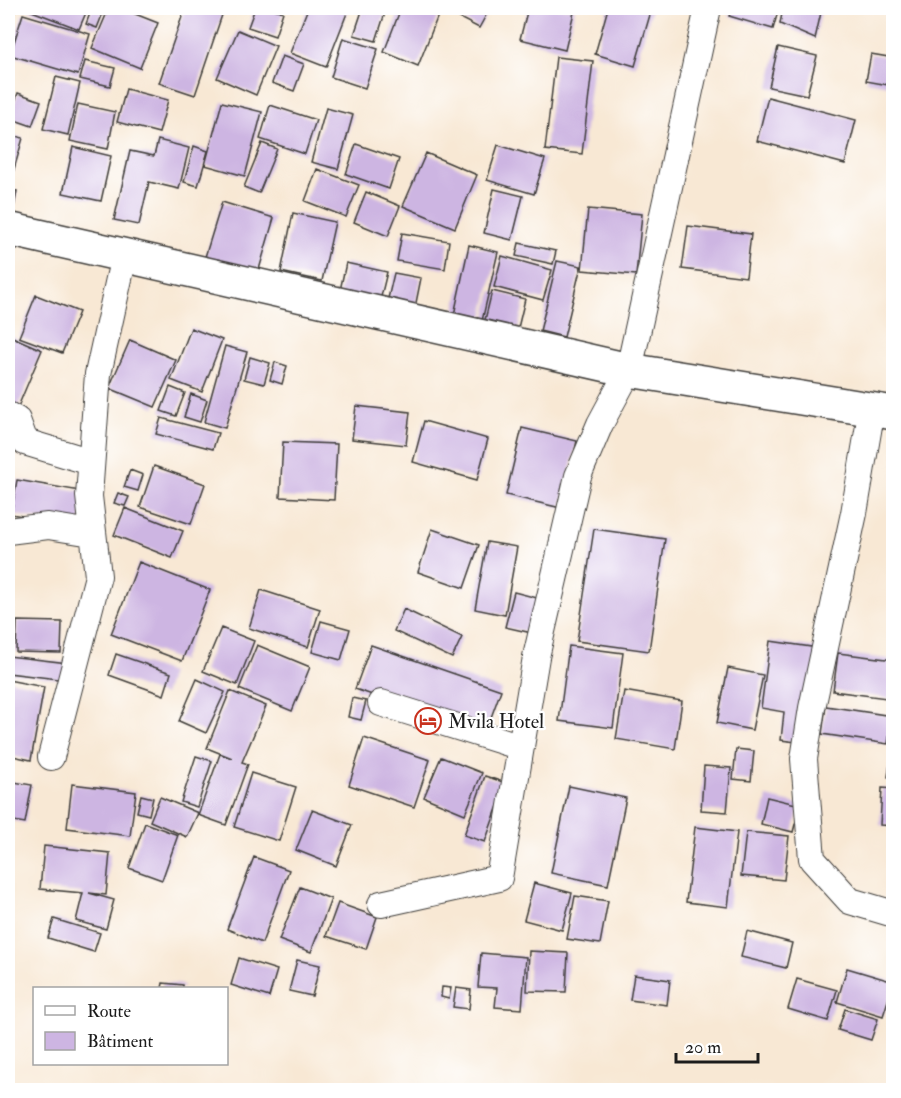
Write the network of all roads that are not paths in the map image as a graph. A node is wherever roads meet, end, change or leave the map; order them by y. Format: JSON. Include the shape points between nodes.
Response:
{"nodes":[{"id":1,"x":708,"y":8,"type":"edge"},
{"id":2,"x":8,"y":229,"type":"edge"},
{"id":3,"x":124,"y":255,"type":"junction"},
{"id":4,"x":629,"y":370,"type":"junction"},
{"id":5,"x":883,"y":411,"type":"edge"},
{"id":6,"x":8,"y":415,"type":"edge"},
{"id":7,"x":91,"y":462,"type":"junction"},
{"id":8,"x":8,"y":531,"type":"edge"},
{"id":9,"x":92,"y":533,"type":"junction"},
{"id":10,"x":381,"y":703,"type":"dead end"},
{"id":11,"x":521,"y":747,"type":"junction"},
{"id":12,"x":51,"y":757,"type":"dead end"},
{"id":13,"x":381,"y":904,"type":"dead end"},
{"id":14,"x":894,"y":914,"type":"edge"}],
"edges":[{"from":1,"to":4,"type":"street"},
{"from":2,"to":3,"type":"highway"},
{"from":3,"to":4,"type":"highway"},
{"from":3,"to":7,"type":"street","via":[[98,374]]},
{"from":4,"to":5,"type":"highway"},
{"from":4,"to":11,"type":"street","via":[[578,476],[536,657]]},
{"from":5,"to":14,"type":"street","via":[[854,513],[804,759],[812,859],[850,901]]},
{"from":6,"to":7,"type":"street","via":[[17,420],[25,442]]},
{"from":7,"to":9,"type":"street"},
{"from":8,"to":9,"type":"street","via":[[48,526]]},
{"from":9,"to":12,"type":"street","via":[[98,576]]},
{"from":10,"to":11,"type":"street"},
{"from":11,"to":13,"type":"street","via":[[500,878]]}]}
